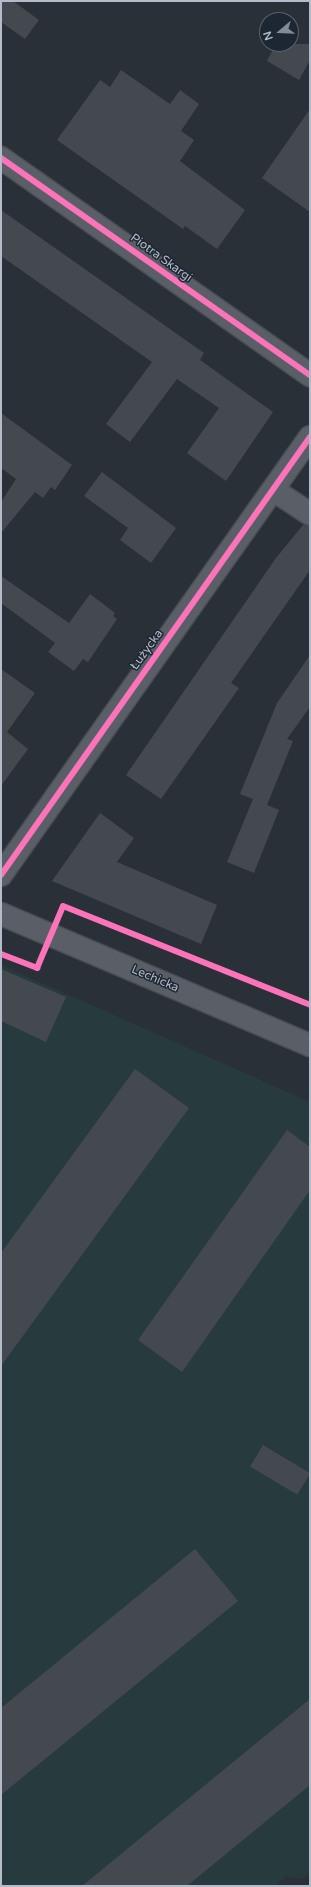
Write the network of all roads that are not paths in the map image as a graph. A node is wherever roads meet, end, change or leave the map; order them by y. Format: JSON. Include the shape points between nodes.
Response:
{"nodes":[{"id":1,"x":1,"y":158,"type":"edge"},
{"id":2,"x":310,"y":375,"type":"edge"},
{"id":3,"x":310,"y":437,"type":"edge"},
{"id":4,"x":275,"y":491,"type":"junction"},
{"id":5,"x":310,"y":514,"type":"edge"},
{"id":6,"x":1,"y":875,"type":"edge"},
{"id":7,"x":1,"y":914,"type":"edge"},
{"id":8,"x":310,"y":1045,"type":"edge"}],
"edges":[{"from":1,"to":2,"type":"street","name":"Piotra Skargi"},
{"from":3,"to":4,"type":"street","name":"Łużycka"},
{"from":4,"to":5,"type":"street"},
{"from":4,"to":6,"type":"street","name":"Łużycka"},
{"from":7,"to":8,"type":"street","name":"Lechicka"}]}
